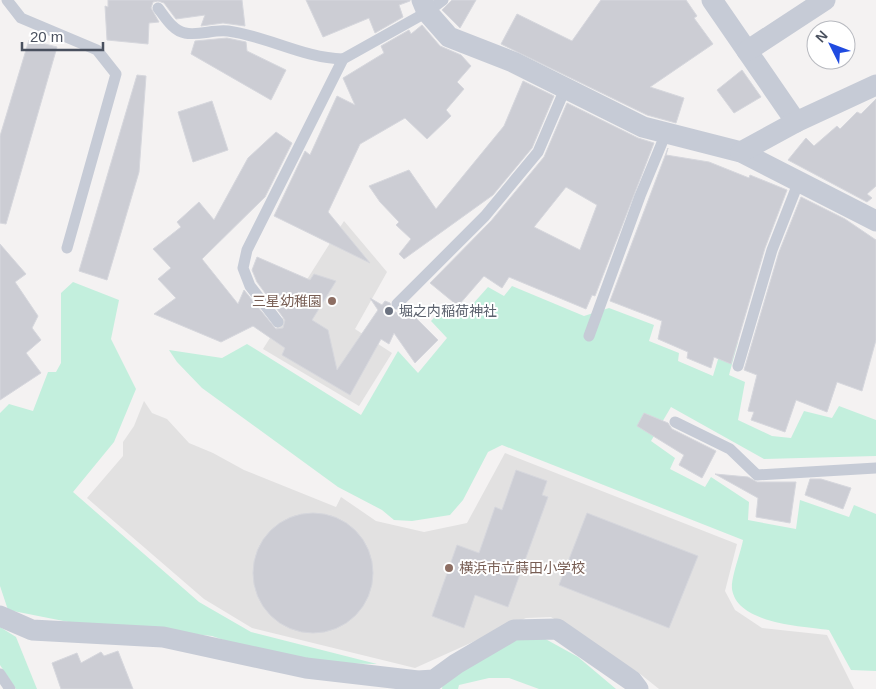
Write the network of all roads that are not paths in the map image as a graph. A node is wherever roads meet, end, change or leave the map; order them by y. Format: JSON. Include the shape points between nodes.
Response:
{"nodes":[{"id":1,"x":7,"y":0,"type":"edge"},
{"id":2,"x":712,"y":0,"type":"edge"},
{"id":3,"x":825,"y":0,"type":"edge"},
{"id":4,"x":431,"y":4,"type":"edge"},
{"id":5,"x":158,"y":8,"type":"dead end"},
{"id":6,"x":747,"y":51,"type":"junction"},
{"id":7,"x":343,"y":59,"type":"junction"},
{"id":8,"x":876,"y":85,"type":"edge"},
{"id":9,"x":565,"y":89,"type":"junction"},
{"id":10,"x":796,"y":122,"type":"junction"},
{"id":11,"x":666,"y":133,"type":"junction"},
{"id":12,"x":741,"y":152,"type":"junction"},
{"id":13,"x":799,"y":181,"type":"junction"},
{"id":14,"x":876,"y":221,"type":"edge"},
{"id":15,"x":67,"y":248,"type":"dead end"},
{"id":16,"x":396,"y":304,"type":"dead end"},
{"id":17,"x":278,"y":322,"type":"dead end"},
{"id":18,"x":589,"y":336,"type":"dead end"},
{"id":19,"x":738,"y":366,"type":"dead end"},
{"id":20,"x":675,"y":422,"type":"dead end"},
{"id":21,"x":876,"y":468,"type":"edge"},
{"id":22,"x":0,"y":616,"type":"edge"},
{"id":23,"x":0,"y":674,"type":"edge"},
{"id":24,"x":10,"y":689,"type":"edge"},
{"id":25,"x":638,"y":689,"type":"edge"}],
"edges":[{"from":1,"to":15,"type":"lane","via":[[21,18],[97,50],[116,74]]},
{"from":2,"to":6,"type":"street"},
{"from":3,"to":6,"type":"street"},
{"from":4,"to":7,"type":"lane"},
{"from":4,"to":9,"type":"street","via":[[449,37],[513,62]]},
{"from":5,"to":7,"type":"lane","via":[[172,25],[185,34],[226,30]]},
{"from":6,"to":10,"type":"street"},
{"from":7,"to":17,"type":"lane","via":[[247,250],[243,268],[250,286]]},
{"from":8,"to":10,"type":"street"},
{"from":9,"to":11,"type":"street","via":[[643,126]]},
{"from":9,"to":16,"type":"lane","via":[[538,152],[485,216]]},
{"from":10,"to":12,"type":"street"},
{"from":11,"to":12,"type":"street"},
{"from":11,"to":18,"type":"lane"},
{"from":12,"to":13,"type":"street"},
{"from":13,"to":14,"type":"street"},
{"from":13,"to":19,"type":"lane","via":[[772,250]]},
{"from":20,"to":21,"type":"lane","via":[[730,449],[758,475]]},
{"from":22,"to":25,"type":"street","via":[[32,630],[163,637],[306,668],[418,681],[434,680],[514,630],[557,629],[632,681]]},
{"from":23,"to":24,"type":"lane"}]}
